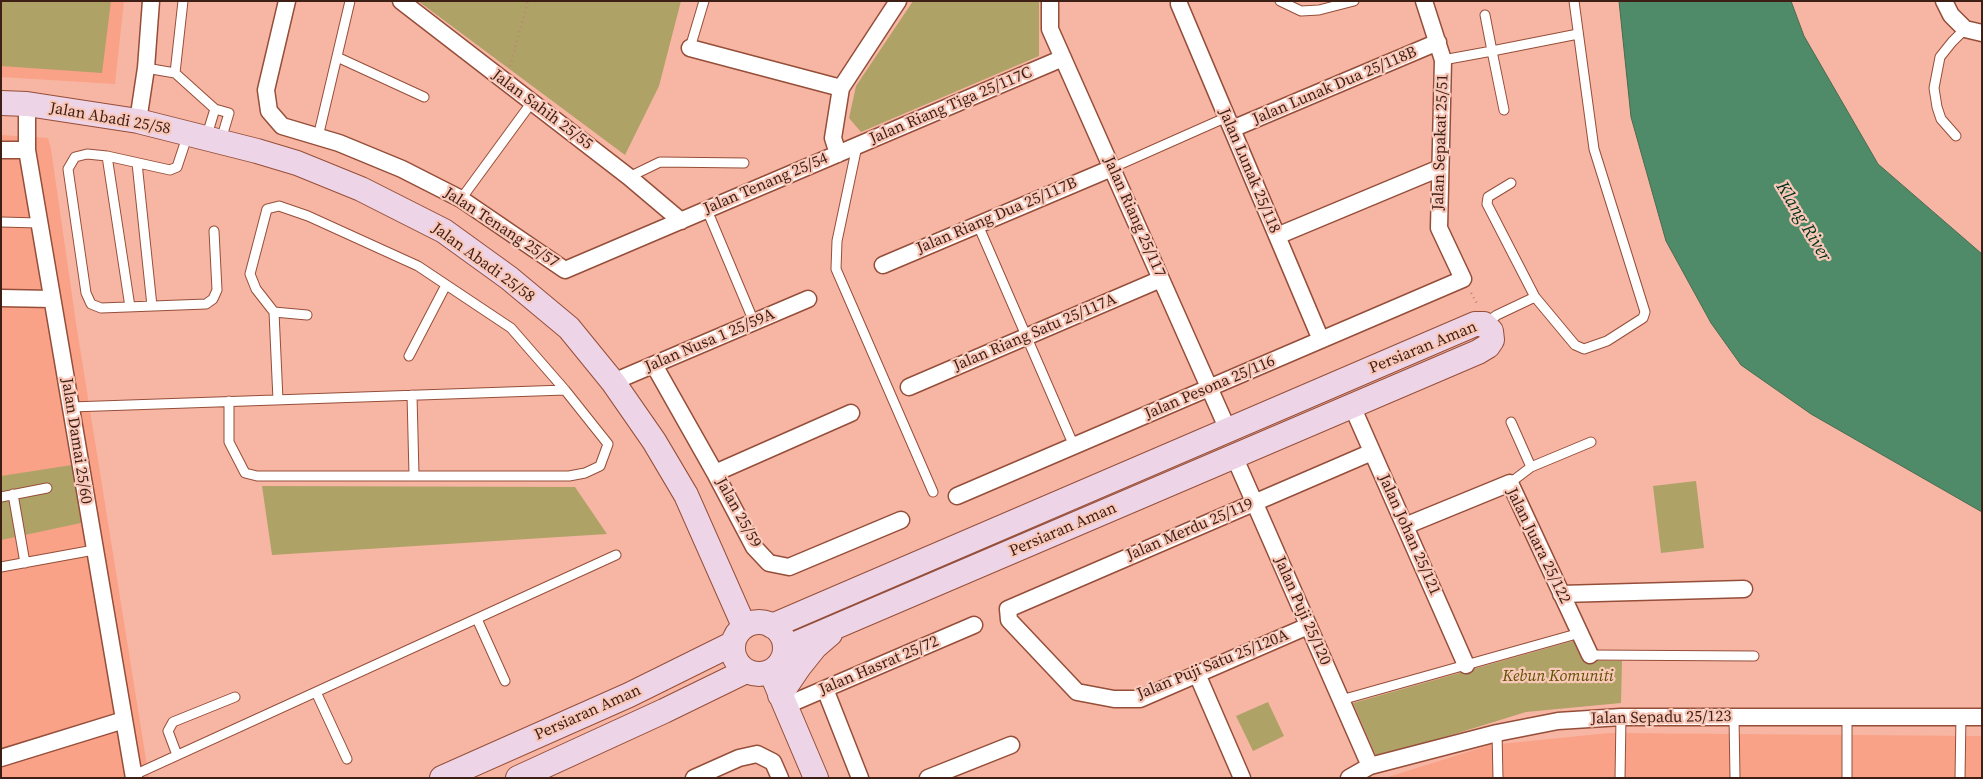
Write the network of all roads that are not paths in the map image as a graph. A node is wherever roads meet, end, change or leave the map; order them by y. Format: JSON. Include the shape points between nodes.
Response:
{"nodes":[{"id":1,"x":151,"y":1,"type":"edge"},
{"id":2,"x":183,"y":1,"type":"edge"},
{"id":3,"x":287,"y":1,"type":"edge"},
{"id":4,"x":350,"y":1,"type":"edge"},
{"id":5,"x":401,"y":1,"type":"edge"},
{"id":6,"x":704,"y":1,"type":"edge"},
{"id":7,"x":898,"y":1,"type":"edge"},
{"id":8,"x":1050,"y":1,"type":"edge"},
{"id":9,"x":1179,"y":1,"type":"edge"},
{"id":10,"x":1280,"y":1,"type":"edge"},
{"id":11,"x":1354,"y":1,"type":"edge"},
{"id":12,"x":1424,"y":1,"type":"edge"},
{"id":13,"x":1574,"y":1,"type":"edge"},
{"id":14,"x":1944,"y":1,"type":"edge"},
{"id":15,"x":1485,"y":15,"type":"dead end"},
{"id":16,"x":1965,"y":29,"type":"junction"},
{"id":17,"x":1982,"y":33,"type":"edge"},
{"id":18,"x":1578,"y":34,"type":"junction"},
{"id":19,"x":1438,"y":42,"type":"junction"},
{"id":20,"x":690,"y":48,"type":"joint"},
{"id":21,"x":1492,"y":51,"type":"junction"},
{"id":22,"x":337,"y":57,"type":"junction"},
{"id":23,"x":1063,"y":58,"type":"junction"},
{"id":24,"x":1443,"y":60,"type":"junction"},
{"id":25,"x":146,"y":68,"type":"junction"},
{"id":26,"x":175,"y":73,"type":"junction"},
{"id":27,"x":841,"y":88,"type":"junction"},
{"id":28,"x":424,"y":97,"type":"dead end"},
{"id":29,"x":532,"y":102,"type":"junction"},
{"id":30,"x":1,"y":103,"type":"edge"},
{"id":31,"x":26,"y":104,"type":"junction"},
{"id":32,"x":215,"y":109,"type":"junction"},
{"id":33,"x":1504,"y":110,"type":"dead end"},
{"id":34,"x":138,"y":121,"type":"junction"},
{"id":35,"x":1229,"y":123,"type":"junction"},
{"id":36,"x":1956,"y":136,"type":"dead end"},
{"id":37,"x":318,"y":137,"type":"junction"},
{"id":38,"x":205,"y":138,"type":"junction"},
{"id":39,"x":857,"y":146,"type":"junction"},
{"id":40,"x":1,"y":150,"type":"edge"},
{"id":41,"x":27,"y":150,"type":"junction"},
{"id":42,"x":838,"y":154,"type":"junction"},
{"id":43,"x":107,"y":156,"type":"junction"},
{"id":44,"x":744,"y":163,"type":"dead end"},
{"id":45,"x":137,"y":164,"type":"junction"},
{"id":46,"x":1112,"y":168,"type":"junction"},
{"id":47,"x":1440,"y":168,"type":"junction"},
{"id":48,"x":629,"y":177,"type":"junction"},
{"id":49,"x":1511,"y":183,"type":"dead end"},
{"id":50,"x":461,"y":199,"type":"junction"},
{"id":51,"x":707,"y":210,"type":"junction"},
{"id":52,"x":681,"y":221,"type":"junction"},
{"id":53,"x":1,"y":222,"type":"edge"},
{"id":54,"x":40,"y":223,"type":"junction"},
{"id":55,"x":978,"y":225,"type":"junction"},
{"id":56,"x":214,"y":231,"type":"dead end"},
{"id":57,"x":1277,"y":236,"type":"junction"},
{"id":58,"x":883,"y":265,"type":"dead end"},
{"id":59,"x":565,"y":270,"type":"joint"},
{"id":60,"x":1161,"y":279,"type":"junction"},
{"id":61,"x":1463,"y":279,"type":"joint"},
{"id":62,"x":446,"y":285,"type":"junction"},
{"id":63,"x":1535,"y":297,"type":"junction"},
{"id":64,"x":1,"y":298,"type":"edge"},
{"id":65,"x":52,"y":299,"type":"junction"},
{"id":66,"x":808,"y":299,"type":"dead end"},
{"id":67,"x":152,"y":306,"type":"junction"},
{"id":68,"x":130,"y":307,"type":"junction"},
{"id":69,"x":274,"y":312,"type":"junction"},
{"id":70,"x":307,"y":315,"type":"dead end"},
{"id":71,"x":754,"y":322,"type":"junction"},
{"id":72,"x":1479,"y":324,"type":"junction"},
{"id":73,"x":1027,"y":337,"type":"junction"},
{"id":74,"x":1321,"y":340,"type":"junction"},
{"id":75,"x":409,"y":356,"type":"dead end"},
{"id":76,"x":654,"y":365,"type":"junction"},
{"id":77,"x":613,"y":382,"type":"junction"},
{"id":78,"x":909,"y":387,"type":"dead end"},
{"id":79,"x":1210,"y":388,"type":"junction"},
{"id":80,"x":565,"y":390,"type":"junction"},
{"id":81,"x":412,"y":395,"type":"junction"},
{"id":82,"x":278,"y":400,"type":"junction"},
{"id":83,"x":229,"y":401,"type":"junction"},
{"id":84,"x":70,"y":406,"type":"junction"},
{"id":85,"x":1352,"y":406,"type":"junction"},
{"id":86,"x":851,"y":413,"type":"dead end"},
{"id":87,"x":1511,"y":422,"type":"dead end"},
{"id":88,"x":1228,"y":430,"type":"junction"},
{"id":89,"x":1591,"y":442,"type":"dead end"},
{"id":90,"x":1074,"y":446,"type":"junction"},
{"id":91,"x":1372,"y":452,"type":"junction"},
{"id":92,"x":1234,"y":456,"type":"junction"},
{"id":93,"x":1531,"y":467,"type":"junction"},
{"id":94,"x":715,"y":473,"type":"junction"},
{"id":95,"x":414,"y":475,"type":"junction"},
{"id":96,"x":1510,"y":483,"type":"junction"},
{"id":97,"x":47,"y":488,"type":"dead end"},
{"id":98,"x":933,"y":492,"type":"dead end"},
{"id":99,"x":1084,"y":492,"type":"junction"},
{"id":100,"x":13,"y":494,"type":"junction"},
{"id":101,"x":1,"y":496,"type":"edge"},
{"id":102,"x":958,"y":496,"type":"dead end"},
{"id":103,"x":1254,"y":502,"type":"junction"},
{"id":104,"x":1095,"y":516,"type":"junction"},
{"id":105,"x":901,"y":520,"type":"dead end"},
{"id":106,"x":1405,"y":526,"type":"junction"},
{"id":107,"x":94,"y":550,"type":"junction"},
{"id":108,"x":616,"y":555,"type":"dead end"},
{"id":109,"x":25,"y":562,"type":"junction"},
{"id":110,"x":1,"y":567,"type":"edge"},
{"id":111,"x":1744,"y":589,"type":"dead end"},
{"id":112,"x":1561,"y":594,"type":"junction"},
{"id":113,"x":734,"y":602,"type":"junction"},
{"id":114,"x":1008,"y":609,"type":"joint"},
{"id":115,"x":477,"y":619,"type":"junction"},
{"id":116,"x":974,"y":625,"type":"dead end"},
{"id":117,"x":772,"y":626,"type":"junction"},
{"id":118,"x":839,"y":626,"type":"junction"},
{"id":119,"x":1308,"y":626,"type":"junction"},
{"id":120,"x":1580,"y":632,"type":"junction"},
{"id":121,"x":738,"y":635,"type":"junction"},
{"id":122,"x":786,"y":648,"type":"junction"},
{"id":123,"x":1590,"y":655,"type":"joint"},
{"id":124,"x":1754,"y":656,"type":"dead end"},
{"id":125,"x":704,"y":658,"type":"junction"},
{"id":126,"x":1466,"y":665,"type":"junction"},
{"id":127,"x":746,"y":671,"type":"junction"},
{"id":128,"x":771,"y":672,"type":"junction"},
{"id":129,"x":1197,"y":674,"type":"junction"},
{"id":130,"x":505,"y":681,"type":"dead end"},
{"id":131,"x":825,"y":689,"type":"junction"},
{"id":132,"x":316,"y":692,"type":"junction"},
{"id":133,"x":629,"y":695,"type":"junction"},
{"id":134,"x":235,"y":697,"type":"dead end"},
{"id":135,"x":783,"y":700,"type":"junction"},
{"id":136,"x":1341,"y":700,"type":"junction"},
{"id":137,"x":1961,"y":716,"type":"junction"},
{"id":138,"x":1621,"y":717,"type":"junction"},
{"id":139,"x":1734,"y":717,"type":"junction"},
{"id":140,"x":1846,"y":717,"type":"junction"},
{"id":141,"x":1982,"y":717,"type":"edge"},
{"id":142,"x":124,"y":720,"type":"junction"},
{"id":143,"x":645,"y":720,"type":"junction"},
{"id":144,"x":1497,"y":733,"type":"junction"},
{"id":145,"x":1010,"y":745,"type":"dead end"},
{"id":146,"x":177,"y":755,"type":"junction"},
{"id":147,"x":1,"y":758,"type":"edge"},
{"id":148,"x":347,"y":759,"type":"dead end"},
{"id":149,"x":1370,"y":766,"type":"junction"},
{"id":150,"x":134,"y":776,"type":"edge"},
{"id":151,"x":442,"y":778,"type":"edge"},
{"id":152,"x":518,"y":778,"type":"edge"},
{"id":153,"x":694,"y":778,"type":"edge"},
{"id":154,"x":780,"y":778,"type":"edge"},
{"id":155,"x":816,"y":778,"type":"edge"},
{"id":156,"x":860,"y":778,"type":"edge"},
{"id":157,"x":928,"y":778,"type":"edge"},
{"id":158,"x":1242,"y":778,"type":"edge"},
{"id":159,"x":1349,"y":778,"type":"edge"},
{"id":160,"x":1498,"y":778,"type":"edge"},
{"id":161,"x":1620,"y":778,"type":"edge"},
{"id":162,"x":1735,"y":778,"type":"edge"},
{"id":163,"x":1847,"y":778,"type":"edge"},
{"id":164,"x":1960,"y":778,"type":"edge"}],
"edges":[{"from":1,"to":25,"type":"street"},
{"from":2,"to":26,"type":"lane"},
{"from":3,"to":37,"type":"street","name":"Jalan Tenang 25/57","via":[[266,90],[269,111],[282,126]]},
{"from":4,"to":22,"type":"lane"},
{"from":5,"to":29,"type":"street","name":"Jalan Sahih 25/55"},
{"from":6,"to":20,"type":"lane"},
{"from":7,"to":27,"type":"street","name":"Jalan Tenang 25/54"},
{"from":8,"to":23,"type":"street","name":"Jalan Riang 25/117","via":[[1050,29]]},
{"from":9,"to":35,"type":"street","name":"Jalan Lunak 25/118"},
{"from":10,"to":11,"type":"lane","via":[[1301,11]]},
{"from":12,"to":19,"type":"street","name":"Jalan Sepakat 25/51"},
{"from":13,"to":18,"type":"lane"},
{"from":14,"to":16,"type":"street","via":[[1951,15]]},
{"from":15,"to":21,"type":"lane"},
{"from":16,"to":17,"type":"street"},
{"from":16,"to":36,"type":"lane","via":[[1940,57],[1934,88],[1941,119]]},
{"from":18,"to":21,"type":"lane"},
{"from":18,"to":63,"type":"lane","via":[[1594,149],[1645,312],[1643,318],[1607,341],[1584,349],[1574,345]]},
{"from":19,"to":24,"type":"street","name":"Jalan Sepakat 25/51"},
{"from":19,"to":35,"type":"street","name":"Jalan Lunak Dua 25/118B"},
{"from":20,"to":27,"type":"street"},
{"from":21,"to":24,"type":"lane"},
{"from":21,"to":33,"type":"lane"},
{"from":22,"to":28,"type":"lane"},
{"from":22,"to":37,"type":"lane"},
{"from":23,"to":39,"type":"street","name":"Jalan Riang Tiga 25/117C"},
{"from":23,"to":46,"type":"street","name":"Jalan Riang 25/117"},
{"from":24,"to":47,"type":"street","name":"Jalan Sepakat 25/51"},
{"from":25,"to":26,"type":"lane"},
{"from":25,"to":34,"type":"street"},
{"from":26,"to":32,"type":"lane"},
{"from":27,"to":42,"type":"street","name":"Jalan Tenang 25/54","via":[[833,138]]},
{"from":29,"to":48,"type":"street","name":"Jalan Sahih 25/55"},
{"from":29,"to":50,"type":"lane"},
{"from":30,"to":31,"type":"street","name":"Jalan Abadi 25/58"},
{"from":31,"to":34,"type":"street","name":"Jalan Abadi 25/58"},
{"from":31,"to":41,"type":"street","name":"Jalan Damai 25/60"},
{"from":32,"to":38,"type":"lane"},
{"from":32,"to":38,"type":"lane","via":[[230,113]]},
{"from":34,"to":38,"type":"street","name":"Jalan Abadi 25/58"},
{"from":35,"to":46,"type":"lane"},
{"from":35,"to":57,"type":"street","name":"Jalan Lunak 25/118"},
{"from":37,"to":50,"type":"street","name":"Jalan Tenang 25/57","via":[[402,169]]},
{"from":38,"to":45,"type":"lane","via":[[170,170]]},
{"from":38,"to":77,"type":"street","name":"Jalan Abadi 25/58","via":[[297,163],[362,190],[444,231],[509,278],[569,328]]},
{"from":39,"to":42,"type":"street","name":"Jalan Riang Tiga 25/117C"},
{"from":39,"to":98,"type":"lane","via":[[837,241],[836,268]]},
{"from":40,"to":41,"type":"street"},
{"from":41,"to":54,"type":"street","name":"Jalan Damai 25/60"},
{"from":42,"to":51,"type":"street","name":"Jalan Tenang 25/54"},
{"from":43,"to":45,"type":"lane"},
{"from":43,"to":68,"type":"lane"},
{"from":43,"to":68,"type":"lane","via":[[87,154],[75,157],[68,169],[86,293],[92,304],[101,308]]},
{"from":44,"to":48,"type":"lane","via":[[660,162]]},
{"from":45,"to":67,"type":"lane"},
{"from":46,"to":55,"type":"street","name":"Jalan Riang Dua 25/117B"},
{"from":46,"to":60,"type":"street","name":"Jalan Riang 25/117"},
{"from":47,"to":57,"type":"street"},
{"from":47,"to":61,"type":"street","name":"Jalan Sepakat 25/51","via":[[1439,228]]},
{"from":48,"to":52,"type":"street","name":"Jalan Sahih 25/55"},
{"from":49,"to":63,"type":"lane","via":[[1488,198],[1486,204]]},
{"from":50,"to":59,"type":"street","name":"Jalan Tenang 25/57"},
{"from":51,"to":52,"type":"street","name":"Jalan Tenang 25/54"},
{"from":51,"to":71,"type":"lane"},
{"from":52,"to":59,"type":"street","name":"Jalan Tenang 25/54"},
{"from":53,"to":54,"type":"lane"},
{"from":54,"to":65,"type":"street","name":"Jalan Damai 25/60"},
{"from":55,"to":58,"type":"street","name":"Jalan Riang Dua 25/117B"},
{"from":55,"to":73,"type":"lane"},
{"from":56,"to":67,"type":"lane","via":[[216,290],[213,299],[206,304]]},
{"from":57,"to":74,"type":"street","name":"Jalan Lunak 25/118"},
{"from":60,"to":73,"type":"street","name":"Jalan Riang Satu 25/117A"},
{"from":60,"to":79,"type":"street","name":"Jalan Riang 25/117"},
{"from":61,"to":74,"type":"street","name":"Jalan Pesona 25/116"},
{"from":62,"to":69,"type":"lane","via":[[418,266],[279,206],[268,209],[250,274],[256,289]]},
{"from":62,"to":75,"type":"lane"},
{"from":62,"to":80,"type":"lane","via":[[511,328]]},
{"from":63,"to":72,"type":"lane"},
{"from":64,"to":65,"type":"street"},
{"from":65,"to":84,"type":"street","name":"Jalan Damai 25/60"},
{"from":66,"to":71,"type":"street","name":"Jalan Nusa 1 25/59A"},
{"from":67,"to":68,"type":"lane"},
{"from":69,"to":70,"type":"lane"},
{"from":69,"to":82,"type":"lane"},
{"from":71,"to":76,"type":"street","name":"Jalan Nusa 1 25/59A"},
{"from":72,"to":85,"type":"street","name":"Persiaran Aman","via":[[1491,331],[1492,340],[1488,346]]},
{"from":72,"to":88,"type":"street","name":"Persiaran Aman"},
{"from":73,"to":78,"type":"street","name":"Jalan Riang Satu 25/117A"},
{"from":73,"to":90,"type":"lane"},
{"from":74,"to":79,"type":"street","name":"Jalan Pesona 25/116"},
{"from":76,"to":77,"type":"street","name":"Jalan Nusa 1 25/59A"},
{"from":76,"to":94,"type":"street","name":"Jalan 25/59"},
{"from":77,"to":113,"type":"street","name":"Jalan Abadi 25/58","via":[[686,495]]},
{"from":79,"to":88,"type":"street","name":"Jalan Riang 25/117"},
{"from":79,"to":90,"type":"street","name":"Jalan Pesona 25/116"},
{"from":80,"to":81,"type":"lane"},
{"from":80,"to":95,"type":"lane","via":[[608,444],[600,466],[569,476]]},
{"from":81,"to":82,"type":"lane"},
{"from":81,"to":95,"type":"lane"},
{"from":82,"to":83,"type":"lane"},
{"from":83,"to":84,"type":"lane"},
{"from":83,"to":95,"type":"lane","via":[[229,442],[246,473],[257,476]]},
{"from":84,"to":107,"type":"street","name":"Jalan Damai 25/60"},
{"from":85,"to":91,"type":"street","name":"Jalan Johan 25/121"},
{"from":85,"to":92,"type":"street","name":"Persiaran Aman"},
{"from":86,"to":94,"type":"street"},
{"from":87,"to":93,"type":"lane"},
{"from":88,"to":99,"type":"street","name":"Persiaran Aman"},
{"from":89,"to":93,"type":"lane"},
{"from":90,"to":102,"type":"street","name":"Jalan Pesona 25/116"},
{"from":91,"to":103,"type":"street","name":"Jalan Merdu 25/119"},
{"from":91,"to":106,"type":"street","name":"Jalan Johan 25/121"},
{"from":92,"to":103,"type":"street","name":"Jalan Puji 25/120"},
{"from":92,"to":104,"type":"street","name":"Persiaran Aman"},
{"from":93,"to":96,"type":"lane"},
{"from":94,"to":105,"type":"street","name":"Jalan 25/59","via":[[754,547],[769,563],[789,567]]},
{"from":96,"to":106,"type":"street","name":"Jalan Juara 25/122"},
{"from":96,"to":112,"type":"street","name":"Jalan Juara 25/122"},
{"from":97,"to":100,"type":"lane"},
{"from":99,"to":104,"type":"street"},
{"from":99,"to":117,"type":"street","name":"Persiaran Aman"},
{"from":100,"to":101,"type":"lane"},
{"from":100,"to":109,"type":"lane"},
{"from":103,"to":114,"type":"street","name":"Jalan Merdu 25/119"},
{"from":103,"to":119,"type":"street","name":"Jalan Puji 25/120"},
{"from":104,"to":118,"type":"street","name":"Persiaran Aman"},
{"from":106,"to":126,"type":"street","name":"Jalan Johan 25/121"},
{"from":107,"to":109,"type":"lane"},
{"from":107,"to":142,"type":"street","name":"Jalan Damai 25/60"},
{"from":108,"to":115,"type":"lane"},
{"from":109,"to":110,"type":"lane"},
{"from":111,"to":112,"type":"street"},
{"from":112,"to":120,"type":"street","name":"Jalan Juara 25/122"},
{"from":113,"to":121,"type":"street","name":"Jalan Abadi 25/58"},
{"from":113,"to":125,"type":"street","via":[[718,641]]},
{"from":114,"to":129,"type":"street","name":"Jalan Puji Satu 25/120A","via":[[1009,620],[1077,692],[1114,699],[1140,699]]},
{"from":115,"to":130,"type":"lane"},
{"from":115,"to":132,"type":"lane"},
{"from":116,"to":131,"type":"street","name":"Jalan Hasrat 25/72"},
{"from":117,"to":121,"type":"street","via":[[758,622]]},
{"from":117,"to":122,"type":"street","via":[[784,639]]},
{"from":118,"to":122,"type":"street","name":"Persiaran Aman"},
{"from":118,"to":135,"type":"street","via":[[815,647],[799,667]]},
{"from":119,"to":129,"type":"street","name":"Jalan Puji Satu 25/120A"},
{"from":119,"to":136,"type":"street","name":"Jalan Puji 25/120"},
{"from":120,"to":123,"type":"street","name":"Jalan Juara 25/122"},
{"from":120,"to":126,"type":"lane"},
{"from":121,"to":125,"type":"street","name":"Persiaran Aman"},
{"from":121,"to":127,"type":"street","via":[[735,660]]},
{"from":122,"to":128,"type":"street","via":[[782,662]]},
{"from":123,"to":124,"type":"lane"},
{"from":125,"to":133,"type":"street","name":"Persiaran Aman"},
{"from":126,"to":136,"type":"lane"},
{"from":127,"to":128,"type":"street","via":[[754,674]]},
{"from":127,"to":143,"type":"street","name":"Persiaran Aman"},
{"from":128,"to":135,"type":"street"},
{"from":129,"to":158,"type":"street"},
{"from":131,"to":135,"type":"street","name":"Jalan Hasrat 25/72"},
{"from":131,"to":156,"type":"street"},
{"from":132,"to":146,"type":"lane"},
{"from":132,"to":148,"type":"lane"},
{"from":133,"to":143,"type":"street","via":[[650,696],[655,700],[656,710]]},
{"from":133,"to":151,"type":"street","name":"Persiaran Aman"},
{"from":134,"to":146,"type":"lane","via":[[173,722],[168,731]]},
{"from":135,"to":155,"type":"street"},
{"from":136,"to":149,"type":"street","name":"Jalan Puji 25/120"},
{"from":137,"to":140,"type":"street","name":"Jalan Sepadu 25/123"},
{"from":137,"to":141,"type":"street","name":"Jalan Sepadu 25/123"},
{"from":137,"to":164,"type":"lane"},
{"from":138,"to":139,"type":"street","name":"Jalan Sepadu 25/123"},
{"from":138,"to":144,"type":"street","name":"Jalan Sepadu 25/123","via":[[1558,721]]},
{"from":138,"to":161,"type":"lane"},
{"from":139,"to":140,"type":"street","name":"Jalan Sepadu 25/123"},
{"from":139,"to":162,"type":"lane"},
{"from":140,"to":163,"type":"lane"},
{"from":142,"to":147,"type":"street"},
{"from":142,"to":150,"type":"street","name":"Jalan Damai 25/60"},
{"from":143,"to":152,"type":"street","name":"Persiaran Aman"},
{"from":144,"to":149,"type":"street","name":"Jalan Sepadu 25/123"},
{"from":144,"to":160,"type":"lane"},
{"from":145,"to":157,"type":"street"},
{"from":146,"to":150,"type":"lane"},
{"from":149,"to":159,"type":"street","name":"Jalan Sepadu 25/123"},
{"from":153,"to":154,"type":"street","via":[[739,758],[757,754],[773,762]]}]}
